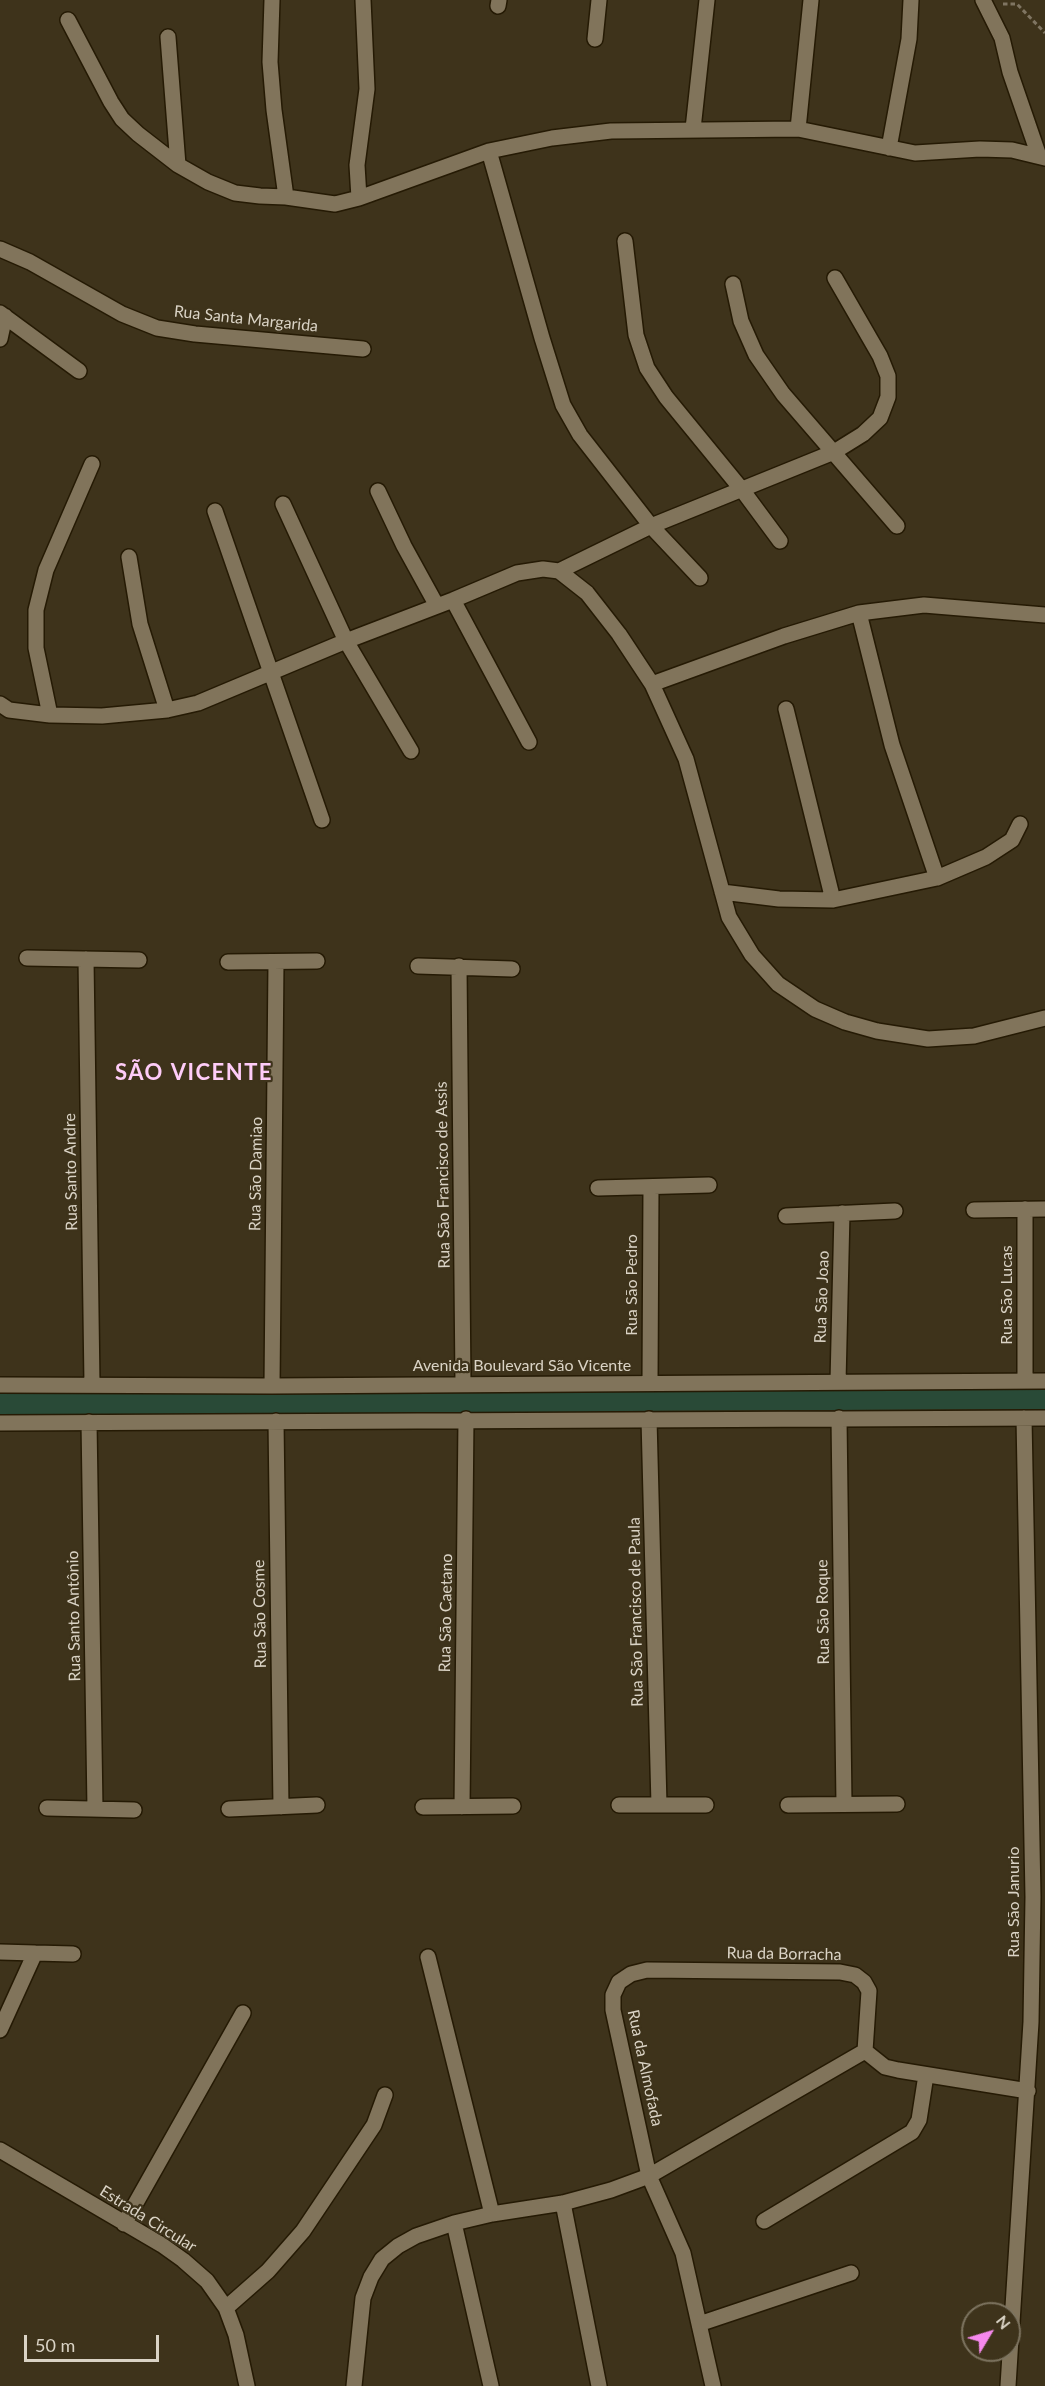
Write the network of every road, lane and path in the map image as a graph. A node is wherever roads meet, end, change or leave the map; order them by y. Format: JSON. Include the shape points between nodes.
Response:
{"nodes":[{"id":1,"x":272,"y":0,"type":"edge"},
{"id":2,"x":363,"y":0,"type":"edge"},
{"id":3,"x":599,"y":0,"type":"edge"},
{"id":4,"x":707,"y":0,"type":"edge"},
{"id":5,"x":811,"y":0,"type":"edge"},
{"id":6,"x":911,"y":0,"type":"edge"},
{"id":7,"x":985,"y":2,"type":"edge"},
{"id":8,"x":69,"y":20,"type":"dead end"},
{"id":9,"x":1045,"y":33,"type":"edge"},
{"id":10,"x":168,"y":37,"type":"dead end"},
{"id":11,"x":594,"y":39,"type":"dead end"},
{"id":12,"x":693,"y":129,"type":"junction"},
{"id":13,"x":798,"y":129,"type":"junction"},
{"id":14,"x":888,"y":148,"type":"junction"},
{"id":15,"x":489,"y":151,"type":"junction"},
{"id":16,"x":1042,"y":157,"type":"edge"},
{"id":17,"x":178,"y":165,"type":"junction"},
{"id":18,"x":286,"y":197,"type":"junction"},
{"id":19,"x":359,"y":198,"type":"junction"},
{"id":20,"x":625,"y":241,"type":"dead end"},
{"id":21,"x":0,"y":249,"type":"edge"},
{"id":22,"x":835,"y":278,"type":"dead end"},
{"id":23,"x":733,"y":284,"type":"dead end"},
{"id":24,"x":2,"y":315,"type":"edge"},
{"id":25,"x":0,"y":339,"type":"edge"},
{"id":26,"x":363,"y":349,"type":"dead end"},
{"id":27,"x":79,"y":371,"type":"dead end"},
{"id":28,"x":834,"y":452,"type":"junction"},
{"id":29,"x":92,"y":464,"type":"dead end"},
{"id":30,"x":378,"y":491,"type":"dead end"},
{"id":31,"x":743,"y":491,"type":"junction"},
{"id":32,"x":283,"y":504,"type":"dead end"},
{"id":33,"x":215,"y":511,"type":"dead end"},
{"id":34,"x":651,"y":526,"type":"junction"},
{"id":35,"x":897,"y":526,"type":"dead end"},
{"id":36,"x":780,"y":541,"type":"dead end"},
{"id":37,"x":129,"y":557,"type":"dead end"},
{"id":38,"x":559,"y":571,"type":"junction"},
{"id":39,"x":700,"y":578,"type":"dead end"},
{"id":40,"x":453,"y":600,"type":"junction"},
{"id":41,"x":437,"y":606,"type":"junction"},
{"id":42,"x":859,"y":613,"type":"junction"},
{"id":43,"x":1045,"y":615,"type":"edge"},
{"id":44,"x":346,"y":641,"type":"junction"},
{"id":45,"x":271,"y":673,"type":"junction"},
{"id":46,"x":652,"y":684,"type":"junction"},
{"id":47,"x":0,"y":704,"type":"edge"},
{"id":48,"x":786,"y":709,"type":"dead end"},
{"id":49,"x":167,"y":710,"type":"junction"},
{"id":50,"x":50,"y":715,"type":"junction"},
{"id":51,"x":529,"y":742,"type":"dead end"},
{"id":52,"x":411,"y":751,"type":"dead end"},
{"id":53,"x":322,"y":820,"type":"dead end"},
{"id":54,"x":1020,"y":824,"type":"dead end"},
{"id":55,"x":937,"y":878,"type":"junction"},
{"id":56,"x":722,"y":892,"type":"junction"},
{"id":57,"x":833,"y":900,"type":"junction"},
{"id":58,"x":27,"y":958,"type":"dead end"},
{"id":59,"x":86,"y":959,"type":"junction"},
{"id":60,"x":139,"y":960,"type":"dead end"},
{"id":61,"x":317,"y":961,"type":"dead end"},
{"id":62,"x":228,"y":962,"type":"dead end"},
{"id":63,"x":276,"y":962,"type":"junction"},
{"id":64,"x":418,"y":966,"type":"dead end"},
{"id":65,"x":459,"y":966,"type":"junction"},
{"id":66,"x":512,"y":969,"type":"dead end"},
{"id":67,"x":1045,"y":1018,"type":"edge"},
{"id":68,"x":709,"y":1185,"type":"dead end"},
{"id":69,"x":651,"y":1187,"type":"junction"},
{"id":70,"x":598,"y":1188,"type":"dead end"},
{"id":71,"x":1025,"y":1209,"type":"junction"},
{"id":72,"x":1045,"y":1209,"type":"edge"},
{"id":73,"x":974,"y":1210,"type":"dead end"},
{"id":74,"x":895,"y":1211,"type":"dead end"},
{"id":75,"x":842,"y":1214,"type":"junction"},
{"id":76,"x":786,"y":1216,"type":"dead end"},
{"id":77,"x":1025,"y":1381,"type":"junction"},
{"id":78,"x":1045,"y":1381,"type":"edge"},
{"id":79,"x":838,"y":1382,"type":"junction"},
{"id":80,"x":650,"y":1383,"type":"junction"},
{"id":81,"x":92,"y":1384,"type":"junction"},
{"id":82,"x":463,"y":1384,"type":"junction"},
{"id":83,"x":0,"y":1385,"type":"edge"},
{"id":84,"x":272,"y":1386,"type":"junction"},
{"id":85,"x":1024,"y":1418,"type":"junction"},
{"id":86,"x":1045,"y":1418,"type":"edge"},
{"id":87,"x":466,"y":1419,"type":"junction"},
{"id":88,"x":649,"y":1419,"type":"junction"},
{"id":89,"x":839,"y":1419,"type":"junction"},
{"id":90,"x":276,"y":1421,"type":"junction"},
{"id":91,"x":89,"y":1422,"type":"junction"},
{"id":92,"x":0,"y":1423,"type":"edge"},
{"id":93,"x":844,"y":1804,"type":"junction"},
{"id":94,"x":897,"y":1804,"type":"dead end"},
{"id":95,"x":317,"y":1805,"type":"dead end"},
{"id":96,"x":619,"y":1805,"type":"dead end"},
{"id":97,"x":659,"y":1805,"type":"junction"},
{"id":98,"x":706,"y":1805,"type":"dead end"},
{"id":99,"x":788,"y":1805,"type":"dead end"},
{"id":100,"x":513,"y":1806,"type":"dead end"},
{"id":101,"x":281,"y":1807,"type":"junction"},
{"id":102,"x":423,"y":1807,"type":"dead end"},
{"id":103,"x":462,"y":1807,"type":"junction"},
{"id":104,"x":47,"y":1808,"type":"dead end"},
{"id":105,"x":95,"y":1809,"type":"junction"},
{"id":106,"x":229,"y":1809,"type":"dead end"},
{"id":107,"x":134,"y":1810,"type":"dead end"},
{"id":108,"x":1039,"y":1897,"type":"edge"},
{"id":109,"x":0,"y":1952,"type":"edge"},
{"id":110,"x":35,"y":1953,"type":"junction"},
{"id":111,"x":73,"y":1954,"type":"dead end"},
{"id":112,"x":428,"y":1957,"type":"dead end"},
{"id":113,"x":631,"y":1974,"type":"joint"},
{"id":114,"x":243,"y":2013,"type":"dead end"},
{"id":115,"x":1038,"y":2022,"type":"edge"},
{"id":116,"x":0,"y":2030,"type":"edge"},
{"id":117,"x":865,"y":2051,"type":"junction"},
{"id":118,"x":926,"y":2074,"type":"junction"},
{"id":119,"x":1028,"y":2091,"type":"junction"},
{"id":120,"x":385,"y":2095,"type":"dead end"},
{"id":121,"x":0,"y":2150,"type":"edge"},
{"id":122,"x":650,"y":2176,"type":"junction"},
{"id":123,"x":563,"y":2203,"type":"junction"},
{"id":124,"x":492,"y":2214,"type":"junction"},
{"id":125,"x":764,"y":2221,"type":"dead end"},
{"id":126,"x":454,"y":2223,"type":"junction"},
{"id":127,"x":124,"y":2224,"type":"junction"},
{"id":128,"x":851,"y":2273,"type":"dead end"},
{"id":129,"x":226,"y":2308,"type":"junction"},
{"id":130,"x":699,"y":2324,"type":"junction"},
{"id":131,"x":247,"y":2386,"type":"edge"},
{"id":132,"x":354,"y":2386,"type":"edge"},
{"id":133,"x":491,"y":2386,"type":"edge"},
{"id":134,"x":599,"y":2386,"type":"edge"},
{"id":135,"x":713,"y":2386,"type":"edge"},
{"id":136,"x":1008,"y":2386,"type":"edge"}],
"edges":[{"from":1,"to":18,"type":"street","via":[[270,62]]},
{"from":2,"to":19,"type":"street","via":[[367,89],[357,165]]},
{"from":3,"to":11,"type":"street"},
{"from":4,"to":12,"type":"street"},
{"from":5,"to":13,"type":"street"},
{"from":6,"to":14,"type":"street","via":[[909,39]]},
{"from":7,"to":9,"type":"path","via":[[1017,4]]},
{"from":7,"to":16,"type":"street","via":[[1002,38],[1010,72]]},
{"from":8,"to":17,"type":"street","via":[[122,119]]},
{"from":10,"to":17,"type":"street"},
{"from":12,"to":13,"type":"street"},
{"from":12,"to":15,"type":"street","via":[[611,130]]},
{"from":13,"to":14,"type":"street"},
{"from":14,"to":16,"type":"street","via":[[915,153],[1012,150]]},
{"from":15,"to":19,"type":"street"},
{"from":15,"to":34,"type":"street","via":[[563,405],[580,435]]},
{"from":17,"to":18,"type":"street","via":[[235,193]]},
{"from":18,"to":19,"type":"street","via":[[335,204]]},
{"from":20,"to":31,"type":"street","via":[[636,335],[647,368]]},
{"from":21,"to":26,"type":"street","name":"Rua Santa Margarida","via":[[122,314],[157,328]]},
{"from":22,"to":28,"type":"street","via":[[880,356],[888,376],[888,397],[880,418]]},
{"from":23,"to":28,"type":"street","via":[[741,321],[756,355],[783,394]]},
{"from":24,"to":25,"type":"street"},
{"from":24,"to":27,"type":"street"},
{"from":28,"to":31,"type":"street"},
{"from":28,"to":35,"type":"street"},
{"from":29,"to":50,"type":"street","via":[[46,570],[36,610],[36,648]]},
{"from":30,"to":41,"type":"street"},
{"from":31,"to":34,"type":"street"},
{"from":31,"to":36,"type":"street"},
{"from":32,"to":44,"type":"street"},
{"from":33,"to":45,"type":"street"},
{"from":34,"to":38,"type":"street"},
{"from":34,"to":39,"type":"street"},
{"from":37,"to":49,"type":"street","via":[[140,624]]},
{"from":38,"to":40,"type":"street","via":[[517,573]]},
{"from":38,"to":46,"type":"street","via":[[587,593]]},
{"from":40,"to":41,"type":"street"},
{"from":40,"to":51,"type":"street"},
{"from":41,"to":44,"type":"street"},
{"from":42,"to":43,"type":"street","via":[[924,605]]},
{"from":42,"to":46,"type":"street"},
{"from":42,"to":55,"type":"street","via":[[892,745]]},
{"from":44,"to":45,"type":"street"},
{"from":44,"to":52,"type":"street"},
{"from":45,"to":49,"type":"street","via":[[198,704]]},
{"from":45,"to":53,"type":"street"},
{"from":46,"to":56,"type":"street","via":[[686,759]]},
{"from":47,"to":50,"type":"street","via":[[9,710]]},
{"from":48,"to":57,"type":"street"},
{"from":49,"to":50,"type":"street","via":[[102,716]]},
{"from":54,"to":55,"type":"street","via":[[1012,840],[986,857]]},
{"from":55,"to":57,"type":"street"},
{"from":56,"to":57,"type":"street"},
{"from":56,"to":67,"type":"street","via":[[729,917],[752,955],[778,984],[814,1009],[845,1022],[928,1039],[974,1036]]},
{"from":58,"to":59,"type":"street"},
{"from":59,"to":60,"type":"street"},
{"from":59,"to":81,"type":"street","name":"Rua Santo Andre"},
{"from":61,"to":63,"type":"street"},
{"from":62,"to":63,"type":"street"},
{"from":63,"to":84,"type":"street","name":"Rua Sāo Damiao"},
{"from":64,"to":65,"type":"street"},
{"from":65,"to":66,"type":"street"},
{"from":65,"to":82,"type":"street","name":"Rua Sāo Francisco de Assis"},
{"from":68,"to":69,"type":"street"},
{"from":69,"to":70,"type":"street"},
{"from":69,"to":80,"type":"street","name":"Rua Sāo Pedro"},
{"from":71,"to":72,"type":"street"},
{"from":71,"to":73,"type":"street"},
{"from":71,"to":77,"type":"street","name":"Rua Sāo Lucas"},
{"from":74,"to":75,"type":"street"},
{"from":75,"to":76,"type":"street"},
{"from":75,"to":79,"type":"street","name":"Rua Sāo Joao"},
{"from":77,"to":78,"type":"street","name":"Avenida Boulevard São Vicente"},
{"from":77,"to":79,"type":"street","name":"Avenida Boulevard São Vicente"},
{"from":79,"to":80,"type":"street","name":"Avenida Boulevard São Vicente"},
{"from":80,"to":82,"type":"street","name":"Avenida Boulevard São Vicente"},
{"from":81,"to":83,"type":"street","name":"Avenida Boulevard São Vicente"},
{"from":81,"to":84,"type":"street","name":"Avenida Boulevard São Vicente"},
{"from":82,"to":84,"type":"street","name":"Avenida Boulevard São Vicente"},
{"from":85,"to":86,"type":"street"},
{"from":85,"to":89,"type":"street"},
{"from":85,"to":108,"type":"street","name":"Rua Sāo Janurio"},
{"from":87,"to":88,"type":"street"},
{"from":87,"to":90,"type":"street"},
{"from":87,"to":103,"type":"street","name":"Rua Sāo Caetano"},
{"from":88,"to":89,"type":"street"},
{"from":88,"to":97,"type":"street","name":"Rua Sāo Francisco de Paula"},
{"from":89,"to":93,"type":"street","name":"Rua Sāo Roque"},
{"from":90,"to":91,"type":"street"},
{"from":90,"to":101,"type":"street","name":"Rua Sāo Cosme"},
{"from":91,"to":92,"type":"street"},
{"from":91,"to":105,"type":"street","name":"Rua Santo Antônio"},
{"from":93,"to":94,"type":"street"},
{"from":93,"to":99,"type":"street"},
{"from":95,"to":101,"type":"street"},
{"from":96,"to":97,"type":"street"},
{"from":97,"to":98,"type":"street"},
{"from":100,"to":103,"type":"street"},
{"from":101,"to":106,"type":"street"},
{"from":102,"to":103,"type":"street"},
{"from":104,"to":105,"type":"street"},
{"from":105,"to":107,"type":"street"},
{"from":108,"to":115,"type":"street","name":"Rua Sāo Janurio"},
{"from":109,"to":110,"type":"street"},
{"from":110,"to":111,"type":"street"},
{"from":110,"to":116,"type":"street"},
{"from":112,"to":124,"type":"street"},
{"from":113,"to":117,"type":"street","name":"Rua da Borracha","via":[[647,1970],[840,1971],[855,1975],[869,1991]]},
{"from":113,"to":122,"type":"street","name":"Rua da Almofada","via":[[620,1982],[613,1995],[613,2010]]},
{"from":114,"to":127,"type":"street"},
{"from":115,"to":119,"type":"street","name":"Rua Sāo Janurio"},
{"from":117,"to":118,"type":"street","via":[[885,2067]]},
{"from":117,"to":122,"type":"street"},
{"from":118,"to":119,"type":"street"},
{"from":118,"to":125,"type":"street","via":[[919,2120],[912,2132]]},
{"from":119,"to":136,"type":"street","name":"Rua Sāo Janurio"},
{"from":120,"to":129,"type":"street","via":[[374,2125],[303,2231],[268,2271]]},
{"from":121,"to":127,"type":"street","name":"Estrada Circular"},
{"from":122,"to":123,"type":"street"},
{"from":122,"to":130,"type":"street","name":"Rua da Almofada","via":[[683,2253]]},
{"from":123,"to":124,"type":"street"},
{"from":123,"to":134,"type":"street"},
{"from":124,"to":126,"type":"street"},
{"from":126,"to":132,"type":"street","via":[[416,2236],[382,2259],[363,2298]]},
{"from":126,"to":133,"type":"street"},
{"from":127,"to":129,"type":"street","name":"Estrada Circular","via":[[183,2260],[207,2281]]},
{"from":128,"to":130,"type":"street"},
{"from":129,"to":131,"type":"street","name":"Estrada Circular"},
{"from":130,"to":135,"type":"street","name":"Rua da Almofada"}]}
